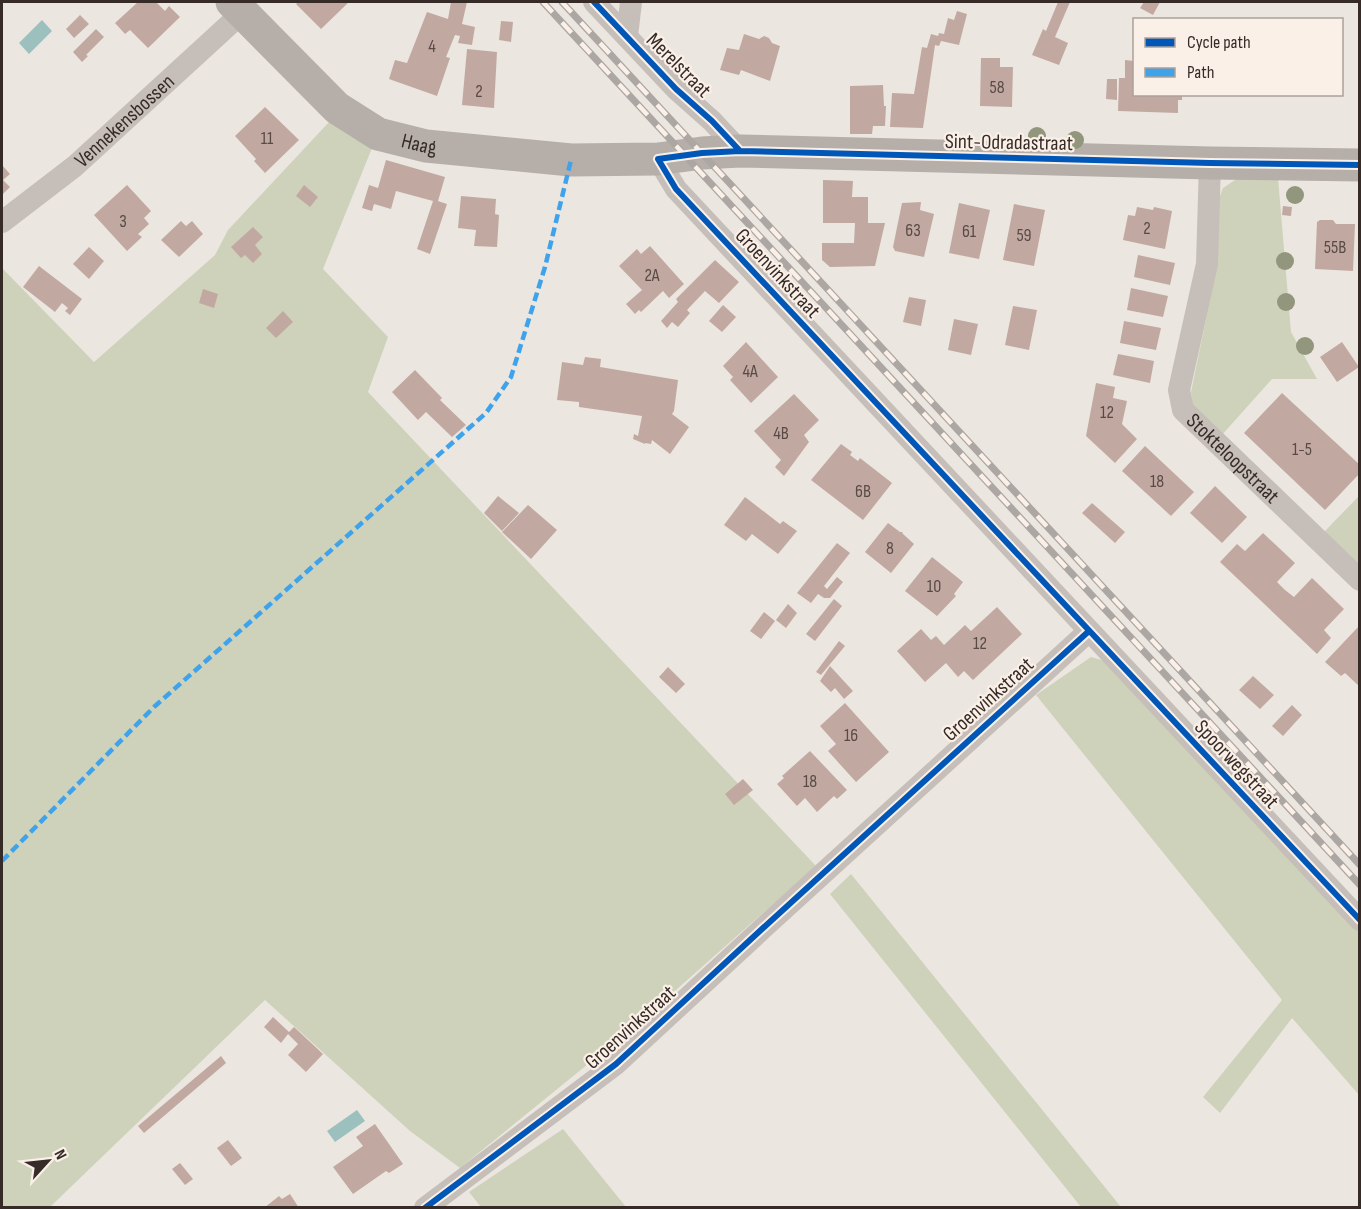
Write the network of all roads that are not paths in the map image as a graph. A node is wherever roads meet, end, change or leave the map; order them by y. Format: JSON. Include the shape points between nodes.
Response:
{"nodes":[{"id":1,"x":594,"y":2,"type":"edge"},
{"id":2,"x":631,"y":2,"type":"edge"},
{"id":3,"x":238,"y":7,"type":"edge"},
{"id":4,"x":627,"y":36,"type":"junction"},
{"id":5,"x":740,"y":151,"type":"junction"},
{"id":6,"x":658,"y":159,"type":"junction"},
{"id":7,"x":1210,"y":163,"type":"junction"},
{"id":8,"x":1359,"y":165,"type":"edge"},
{"id":9,"x":2,"y":222,"type":"edge"},
{"id":10,"x":1359,"y":580,"type":"edge"},
{"id":11,"x":1089,"y":631,"type":"junction"},
{"id":12,"x":1359,"y":920,"type":"edge"},
{"id":13,"x":425,"y":1208,"type":"edge"}],
"edges":[{"from":1,"to":4,"type":"street","name":"Merelstraat"},
{"from":2,"to":4,"type":"street"},
{"from":3,"to":6,"type":"street","name":"Haag","via":[[337,108],[378,134],[426,146],[571,160]]},
{"from":3,"to":9,"type":"street","name":"Vennekensbossen","via":[[75,166]]},
{"from":4,"to":5,"type":"street","name":"Merelstraat"},
{"from":5,"to":6,"type":"street","name":"Sint-Odradastraat"},
{"from":5,"to":7,"type":"street","name":"Sint-Odradastraat"},
{"from":6,"to":11,"type":"street","name":"Groenvinkstraat","via":[[676,189]]},
{"from":7,"to":8,"type":"street","name":"Sint-Odradastraat"},
{"from":7,"to":10,"type":"street","name":"Stokteloopstraat","via":[[1207,264],[1179,390],[1183,410]]},
{"from":11,"to":12,"type":"street","name":"Spoorwegstraat"},
{"from":11,"to":13,"type":"street","name":"Groenvinkstraat","via":[[616,1064]]}]}
